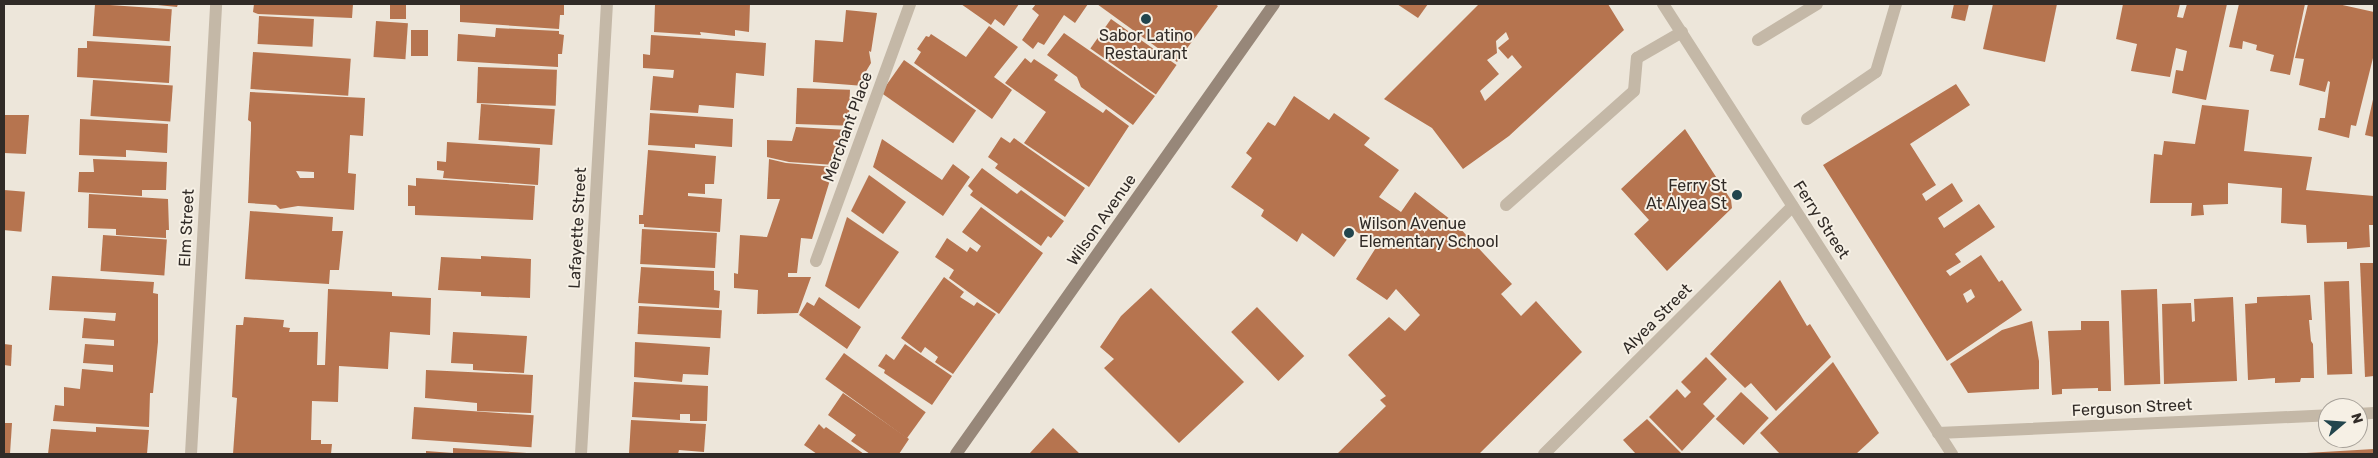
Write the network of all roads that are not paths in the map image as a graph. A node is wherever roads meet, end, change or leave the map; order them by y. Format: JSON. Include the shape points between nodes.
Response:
{"nodes":[{"id":1,"x":216,"y":4,"type":"edge"},
{"id":2,"x":607,"y":4,"type":"edge"},
{"id":3,"x":910,"y":4,"type":"edge"},
{"id":4,"x":1274,"y":4,"type":"edge"},
{"id":5,"x":1663,"y":4,"type":"edge"},
{"id":6,"x":1817,"y":4,"type":"edge"},
{"id":7,"x":1896,"y":4,"type":"edge"},
{"id":8,"x":1682,"y":32,"type":"junction"},
{"id":9,"x":1758,"y":40,"type":"dead end"},
{"id":10,"x":1807,"y":119,"type":"dead end"},
{"id":11,"x":1506,"y":205,"type":"dead end"},
{"id":12,"x":1793,"y":206,"type":"junction"},
{"id":13,"x":816,"y":262,"type":"dead end"},
{"id":14,"x":2318,"y":415,"type":"edge"},
{"id":15,"x":1938,"y":433,"type":"junction"},
{"id":16,"x":191,"y":454,"type":"edge"},
{"id":17,"x":581,"y":454,"type":"edge"},
{"id":18,"x":956,"y":454,"type":"edge"},
{"id":19,"x":1544,"y":454,"type":"edge"},
{"id":20,"x":1952,"y":454,"type":"edge"}],
"edges":[{"from":1,"to":16,"type":"street","name":"Elm Street"},
{"from":2,"to":17,"type":"street","name":"Lafayette Street"},
{"from":3,"to":13,"type":"street","name":"Merchant Place"},
{"from":4,"to":18,"type":"main road","name":"Wilson Avenue"},
{"from":5,"to":8,"type":"street","name":"Ferry Street"},
{"from":6,"to":9,"type":"street"},
{"from":7,"to":10,"type":"street","via":[[1876,72]]},
{"from":8,"to":11,"type":"street","via":[[1637,58],[1634,91]]},
{"from":8,"to":12,"type":"street","name":"Ferry Street"},
{"from":12,"to":15,"type":"street","name":"Ferry Street"},
{"from":12,"to":19,"type":"street","name":"Alyea Street"},
{"from":14,"to":15,"type":"street","name":"Ferguson Street"},
{"from":15,"to":20,"type":"street","name":"Ferry Street"}]}
